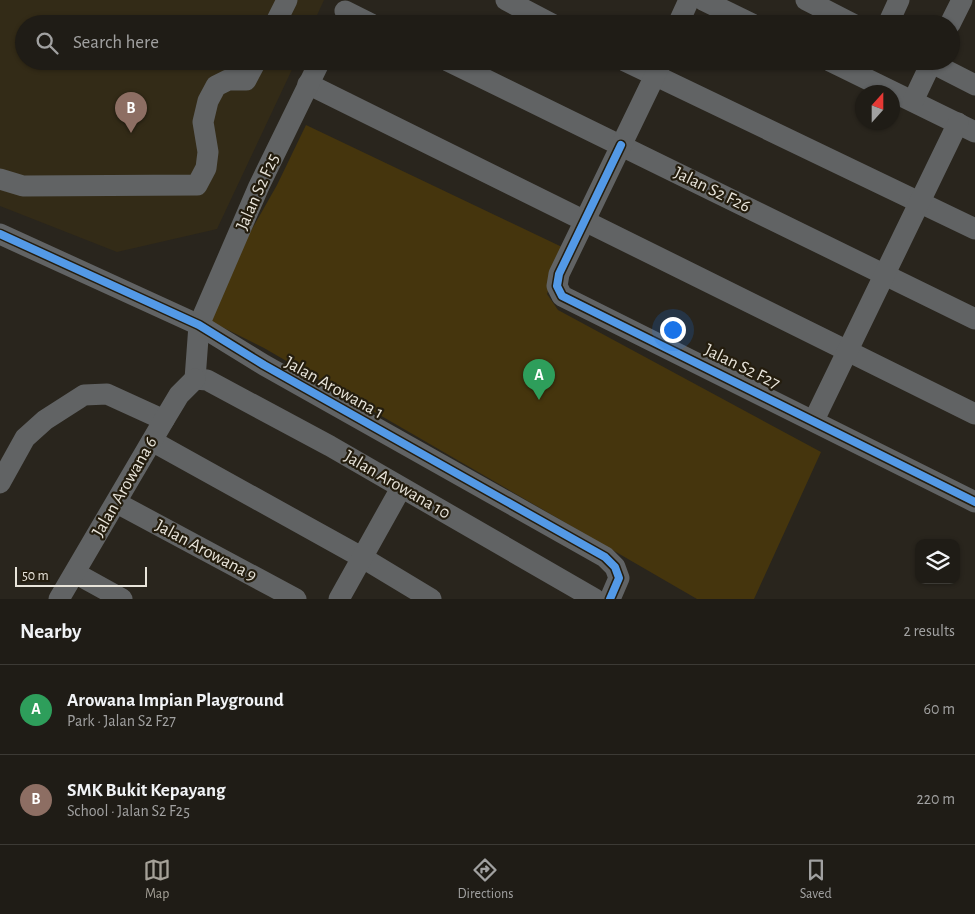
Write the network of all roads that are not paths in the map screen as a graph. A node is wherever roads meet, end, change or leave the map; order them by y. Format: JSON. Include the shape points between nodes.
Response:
{"nodes":[{"id":1,"x":287,"y":0,"type":"edge"},
{"id":2,"x":506,"y":0,"type":"edge"},
{"id":3,"x":688,"y":0,"type":"edge"},
{"id":4,"x":703,"y":0,"type":"edge"},
{"id":5,"x":806,"y":0,"type":"edge"},
{"id":6,"x":899,"y":0,"type":"edge"},
{"id":7,"x":962,"y":0,"type":"edge"},
{"id":8,"x":280,"y":15,"type":"edge"},
{"id":9,"x":535,"y":15,"type":"edge"},
{"id":10,"x":682,"y":15,"type":"edge"},
{"id":11,"x":734,"y":15,"type":"edge"},
{"id":12,"x":835,"y":15,"type":"edge"},
{"id":13,"x":892,"y":15,"type":"edge"},
{"id":14,"x":954,"y":15,"type":"edge"},
{"id":15,"x":251,"y":70,"type":"edge"},
{"id":16,"x":315,"y":70,"type":"edge"},
{"id":17,"x":467,"y":70,"type":"edge"},
{"id":18,"x":658,"y":70,"type":"edge"},
{"id":19,"x":661,"y":70,"type":"edge"},
{"id":20,"x":848,"y":70,"type":"edge"},
{"id":21,"x":927,"y":70,"type":"edge"},
{"id":22,"x":946,"y":70,"type":"edge"},
{"id":23,"x":308,"y":84,"type":"junction"},
{"id":24,"x":975,"y":85,"type":"edge"},
{"id":25,"x":912,"y":101,"type":"junction"},
{"id":26,"x":966,"y":127,"type":"edge"},
{"id":27,"x":621,"y":145,"type":"junction"},
{"id":28,"x":0,"y":179,"type":"edge"},
{"id":29,"x":920,"y":202,"type":"junction"},
{"id":30,"x":584,"y":221,"type":"junction"},
{"id":31,"x":975,"y":229,"type":"edge"},
{"id":32,"x":0,"y":234,"type":"edge"},
{"id":33,"x":885,"y":274,"type":"junction"},
{"id":34,"x":975,"y":319,"type":"edge"},
{"id":35,"x":199,"y":325,"type":"junction"},
{"id":36,"x":849,"y":351,"type":"junction"},
{"id":37,"x":195,"y":379,"type":"junction"},
{"id":38,"x":975,"y":414,"type":"edge"},
{"id":39,"x":164,"y":420,"type":"junction"},
{"id":40,"x":814,"y":420,"type":"junction"},
{"id":41,"x":152,"y":441,"type":"junction"},
{"id":42,"x":0,"y":483,"type":"edge"},
{"id":43,"x":401,"y":488,"type":"junction"},
{"id":44,"x":975,"y":502,"type":"edge"},
{"id":45,"x":117,"y":503,"type":"junction"},
{"id":46,"x":363,"y":558,"type":"junction"},
{"id":47,"x":75,"y":573,"type":"junction"},
{"id":48,"x":59,"y":599,"type":"edge"},
{"id":49,"x":122,"y":599,"type":"edge"},
{"id":50,"x":296,"y":599,"type":"edge"},
{"id":51,"x":339,"y":599,"type":"edge"},
{"id":52,"x":431,"y":599,"type":"edge"},
{"id":53,"x":595,"y":599,"type":"edge"},
{"id":54,"x":610,"y":599,"type":"edge"}],
"edges":[{"from":1,"to":8,"type":"street"},
{"from":2,"to":9,"type":"street"},
{"from":3,"to":10,"type":"street"},
{"from":4,"to":11,"type":"street"},
{"from":5,"to":12,"type":"street"},
{"from":6,"to":13,"type":"street"},
{"from":7,"to":14,"type":"street"},
{"from":15,"to":28,"type":"street","via":[[246,80],[228,80],[216,86],[208,101],[203,122],[208,152],[206,168],[197,184],[23,186]]},
{"from":16,"to":23,"type":"street","name":"Jalan S2 F25"},
{"from":17,"to":27,"type":"street","name":"Jalan S2 F26"},
{"from":18,"to":27,"type":"street","name":"Jalan S2 F27"},
{"from":19,"to":29,"type":"street"},
{"from":20,"to":25,"type":"street"},
{"from":21,"to":25,"type":"street"},
{"from":22,"to":24,"type":"street"},
{"from":23,"to":30,"type":"street"},
{"from":23,"to":35,"type":"street","name":"Jalan S2 F25","via":[[259,186]]},
{"from":25,"to":26,"type":"street"},
{"from":26,"to":29,"type":"street"},
{"from":27,"to":30,"type":"street","name":"Jalan S2 F27"},
{"from":27,"to":33,"type":"street","name":"Jalan S2 F26"},
{"from":29,"to":31,"type":"street"},
{"from":29,"to":33,"type":"street"},
{"from":30,"to":36,"type":"street"},
{"from":30,"to":40,"type":"street","name":"Jalan S2 F27","via":[[559,274],[557,286],[562,296]]},
{"from":32,"to":35,"type":"street","name":"Jalan Arowana 1"},
{"from":33,"to":34,"type":"street","name":"Jalan S2 F26"},
{"from":33,"to":36,"type":"street"},
{"from":35,"to":37,"type":"street","name":"Jalan S2 F25"},
{"from":35,"to":54,"type":"street","name":"Jalan Arowana 1","via":[[605,557],[615,567],[619,578]]},
{"from":36,"to":38,"type":"street"},
{"from":36,"to":40,"type":"street"},
{"from":37,"to":39,"type":"street","name":"Jalan Arowana 6","via":[[179,395]]},
{"from":37,"to":43,"type":"street","name":"Jalan Arowana 10","via":[[207,380]]},
{"from":39,"to":41,"type":"street","name":"Jalan Arowana 6"},
{"from":39,"to":42,"type":"street","via":[[107,394],[84,395],[44,420],[25,438]]},
{"from":40,"to":44,"type":"street","name":"Jalan S2 F27"},
{"from":41,"to":45,"type":"street","name":"Jalan Arowana 6"},
{"from":41,"to":46,"type":"street"},
{"from":43,"to":46,"type":"street"},
{"from":43,"to":53,"type":"street","name":"Jalan Arowana 10"},
{"from":45,"to":47,"type":"street","name":"Jalan Arowana 6"},
{"from":45,"to":50,"type":"street","name":"Jalan Arowana 9"},
{"from":46,"to":51,"type":"street"},
{"from":46,"to":52,"type":"street"},
{"from":47,"to":48,"type":"street","name":"Jalan Arowana 6"},
{"from":47,"to":49,"type":"street"}]}
